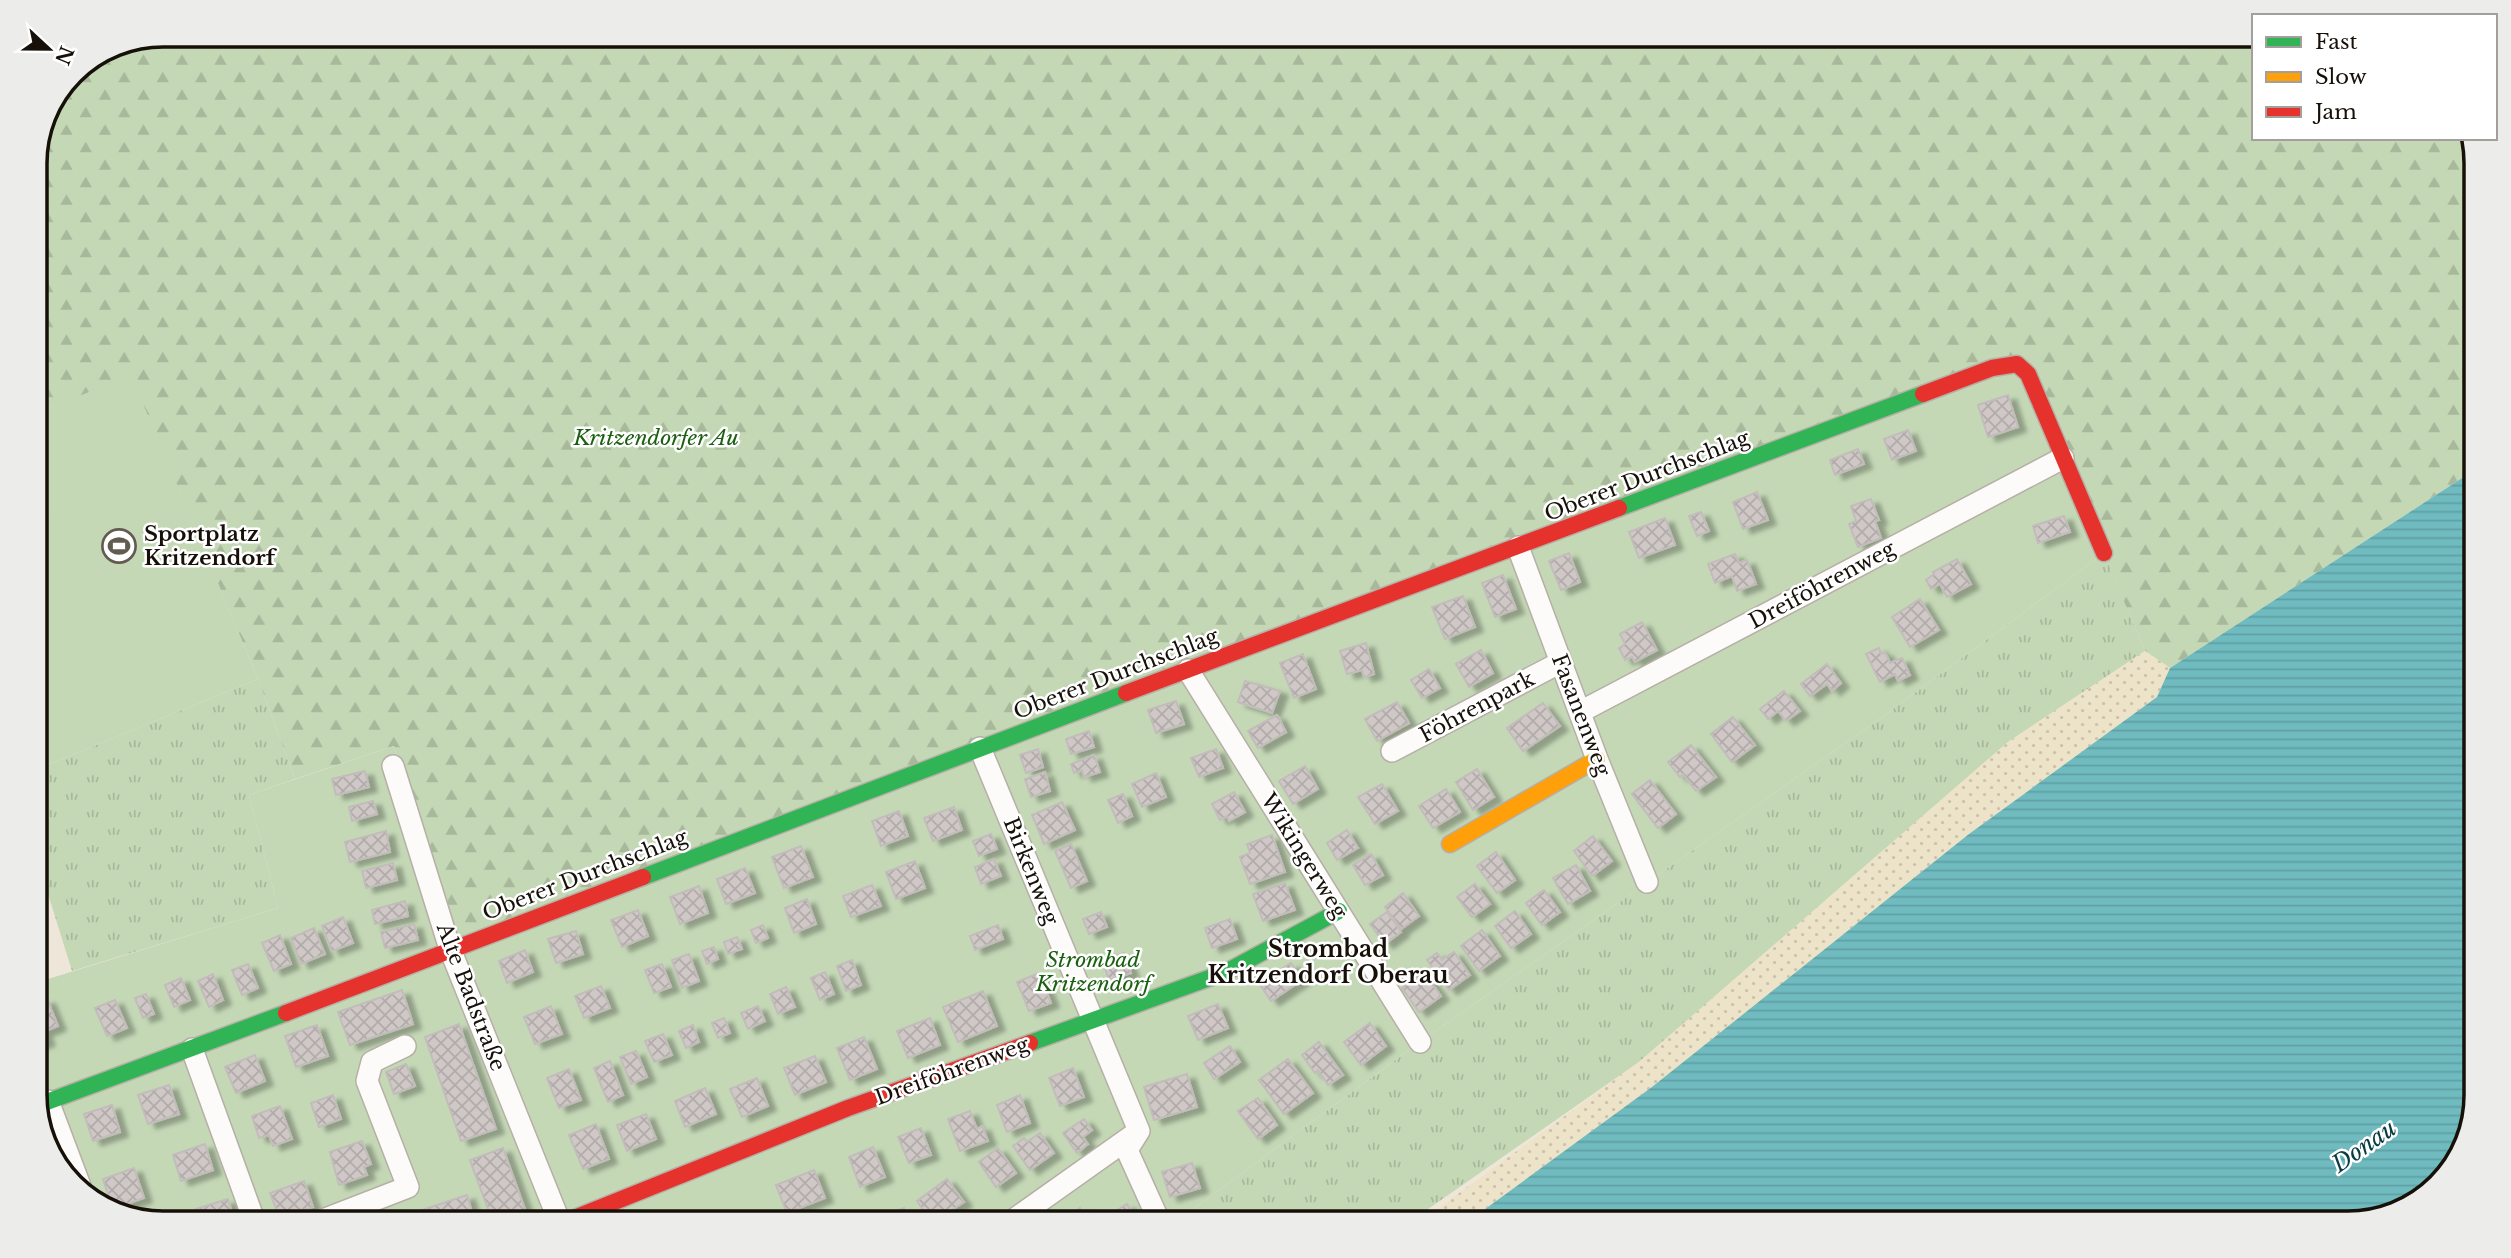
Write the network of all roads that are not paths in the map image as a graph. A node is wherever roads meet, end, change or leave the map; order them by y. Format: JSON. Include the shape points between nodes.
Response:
{"nodes":[{"id":1,"x":2063,"y":457,"type":"junction"},
{"id":2,"x":1518,"y":547,"type":"junction"},
{"id":3,"x":2104,"y":553,"type":"dead end"},
{"id":4,"x":1561,"y":662,"type":"junction"},
{"id":5,"x":1188,"y":670,"type":"junction"},
{"id":6,"x":1580,"y":712,"type":"junction"},
{"id":7,"x":980,"y":748,"type":"junction"},
{"id":8,"x":1392,"y":751,"type":"dead end"},
{"id":9,"x":1597,"y":759,"type":"junction"},
{"id":10,"x":393,"y":766,"type":"dead end"},
{"id":11,"x":1450,"y":844,"type":"dead end"},
{"id":12,"x":1647,"y":882,"type":"dead end"},
{"id":13,"x":1339,"y":911,"type":"junction"},
{"id":14,"x":450,"y":948,"type":"junction"},
{"id":15,"x":1093,"y":1021,"type":"junction"},
{"id":16,"x":1420,"y":1042,"type":"dead end"},
{"id":17,"x":405,"y":1046,"type":"dead end"},
{"id":18,"x":192,"y":1049,"type":"junction"},
{"id":19,"x":47,"y":1101,"type":"edge"},
{"id":20,"x":50,"y":1120,"type":"edge"},
{"id":21,"x":1139,"y":1131,"type":"junction"},
{"id":22,"x":69,"y":1161,"type":"edge"},
{"id":23,"x":252,"y":1211,"type":"edge"},
{"id":24,"x":346,"y":1211,"type":"edge"},
{"id":25,"x":556,"y":1211,"type":"edge"},
{"id":26,"x":591,"y":1211,"type":"edge"},
{"id":27,"x":1026,"y":1211,"type":"edge"},
{"id":28,"x":1155,"y":1211,"type":"edge"}],
"edges":[{"from":1,"to":2,"type":"street","name":"Oberer Durchschlag","via":[[2028,374],[2017,364],[1992,368]]},
{"from":1,"to":3,"type":"street","name":"Oberer Durchschlag"},
{"from":1,"to":6,"type":"street","name":"Dreiföhrenweg"},
{"from":2,"to":4,"type":"street","name":"Fasanenweg"},
{"from":2,"to":5,"type":"street","name":"Oberer Durchschlag"},
{"from":4,"to":6,"type":"street","name":"Fasanenweg"},
{"from":4,"to":8,"type":"street","name":"Föhrenpark"},
{"from":5,"to":7,"type":"street","name":"Oberer Durchschlag"},
{"from":5,"to":13,"type":"street","name":"Wikingerweg"},
{"from":6,"to":9,"type":"street","name":"Fasanenweg"},
{"from":7,"to":14,"type":"street","name":"Oberer Durchschlag"},
{"from":7,"to":15,"type":"street","name":"Birkenweg"},
{"from":9,"to":11,"type":"street"},
{"from":9,"to":12,"type":"street","name":"Fasanenweg"},
{"from":10,"to":14,"type":"street","name":"Alte Badstraße"},
{"from":13,"to":15,"type":"street","name":"Dreiföhrenweg","via":[[1226,972]]},
{"from":13,"to":16,"type":"street","name":"Wikingerweg"},
{"from":14,"to":18,"type":"street","name":"Oberer Durchschlag"},
{"from":14,"to":25,"type":"street","name":"Alte Badstraße"},
{"from":15,"to":21,"type":"street","name":"Birkenweg"},
{"from":15,"to":26,"type":"street","name":"Dreiföhrenweg","via":[[848,1108]]},
{"from":17,"to":24,"type":"street","via":[[372,1062],[367,1081],[408,1187]]},
{"from":18,"to":19,"type":"street","name":"Oberer Durchschlag"},
{"from":18,"to":23,"type":"street"},
{"from":20,"to":22,"type":"street"},
{"from":21,"to":27,"type":"street"},
{"from":21,"to":28,"type":"street","via":[[1127,1150]]}]}
